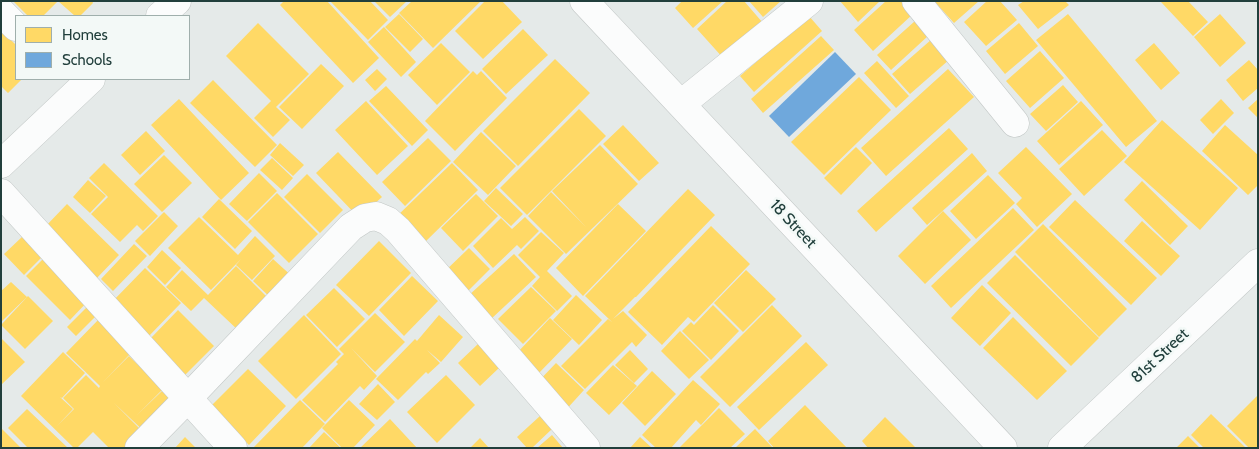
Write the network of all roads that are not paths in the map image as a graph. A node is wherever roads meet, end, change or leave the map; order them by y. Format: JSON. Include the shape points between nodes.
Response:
{"nodes":[{"id":1,"x":176,"y":1,"type":"edge"},
{"id":2,"x":584,"y":1,"type":"edge"},
{"id":3,"x":809,"y":1,"type":"edge"},
{"id":4,"x":916,"y":1,"type":"edge"},
{"id":5,"x":1,"y":12,"type":"edge"},
{"id":6,"x":161,"y":15,"type":"edge"},
{"id":7,"x":15,"y":26,"type":"edge"},
{"id":8,"x":78,"y":83,"type":"edge"},
{"id":9,"x":681,"y":104,"type":"junction"},
{"id":10,"x":1015,"y":123,"type":"dead end"},
{"id":11,"x":1,"y":164,"type":"edge"},
{"id":12,"x":1,"y":193,"type":"edge"},
{"id":13,"x":1258,"y":263,"type":"edge"},
{"id":14,"x":188,"y":398,"type":"junction"},
{"id":15,"x":139,"y":448,"type":"edge"},
{"id":16,"x":234,"y":448,"type":"edge"},
{"id":17,"x":586,"y":448,"type":"edge"},
{"id":18,"x":1003,"y":448,"type":"edge"},
{"id":19,"x":1062,"y":448,"type":"edge"}],
"edges":[{"from":1,"to":6,"type":"street"},
{"from":2,"to":9,"type":"street","name":"18 Street"},
{"from":3,"to":9,"type":"street"},
{"from":4,"to":10,"type":"street"},
{"from":5,"to":7,"type":"street"},
{"from":8,"to":11,"type":"street"},
{"from":9,"to":18,"type":"street","name":"18 Street"},
{"from":12,"to":14,"type":"street"},
{"from":13,"to":19,"type":"street","name":"81st Street"},
{"from":14,"to":15,"type":"street"},
{"from":14,"to":16,"type":"street"},
{"from":14,"to":17,"type":"street","via":[[351,227],[365,218],[376,216],[398,230]]}]}
